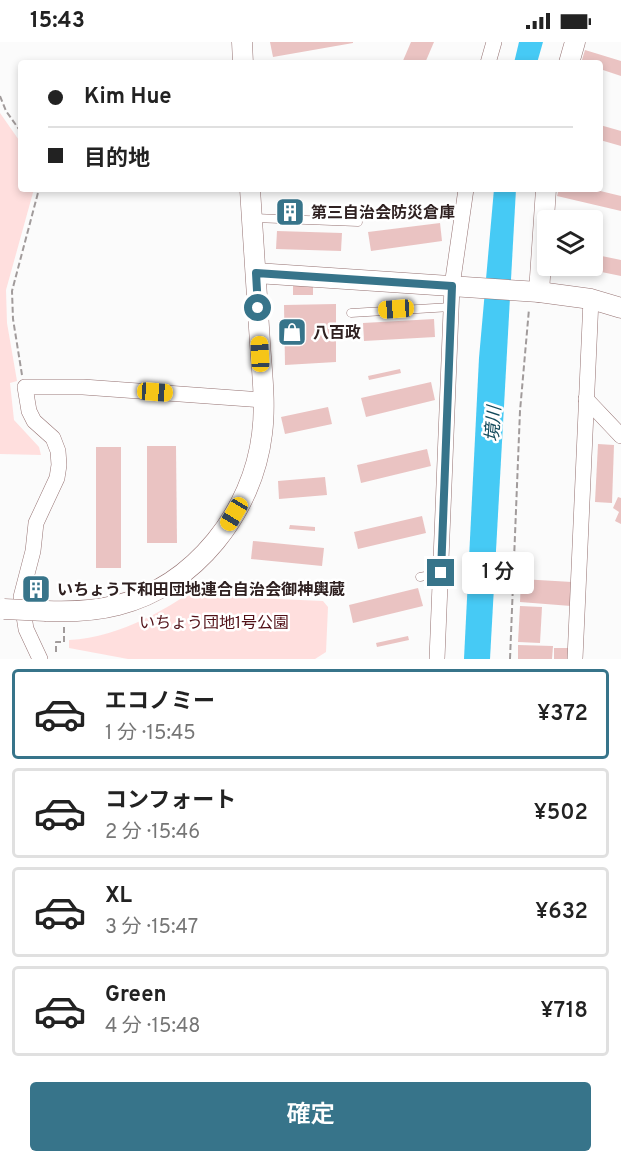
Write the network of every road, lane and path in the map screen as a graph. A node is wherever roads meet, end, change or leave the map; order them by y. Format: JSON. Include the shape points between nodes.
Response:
{"nodes":[{"id":1,"x":242,"y":42,"type":"edge"},
{"id":2,"x":494,"y":42,"type":"edge"},
{"id":3,"x":575,"y":42,"type":"edge"},
{"id":4,"x":243,"y":60,"type":"edge"},
{"id":5,"x":489,"y":60,"type":"edge"},
{"id":6,"x":570,"y":60,"type":"edge"},
{"id":7,"x":0,"y":96,"type":"edge"},
{"id":8,"x":18,"y":128,"type":"edge"},
{"id":9,"x":38,"y":192,"type":"edge"},
{"id":10,"x":250,"y":192,"type":"edge"},
{"id":11,"x":466,"y":192,"type":"edge"},
{"id":12,"x":546,"y":192,"type":"edge"},
{"id":13,"x":252,"y":218,"type":"junction"},
{"id":14,"x":358,"y":222,"type":"dead end"},
{"id":15,"x":256,"y":273,"type":"junction"},
{"id":16,"x":459,"y":286,"type":"junction"},
{"id":17,"x":533,"y":291,"type":"junction"},
{"id":18,"x":591,"y":299,"type":"junction"},
{"id":19,"x":452,"y":308,"type":"junction"},
{"id":20,"x":621,"y":308,"type":"edge"},
{"id":21,"x":351,"y":312,"type":"dead end"},
{"id":22,"x":25,"y":387,"type":"junction"},
{"id":23,"x":585,"y":399,"type":"junction"},
{"id":24,"x":263,"y":400,"type":"junction"},
{"id":25,"x":621,"y":436,"type":"edge"},
{"id":26,"x":441,"y":573,"type":"junction"},
{"id":27,"x":420,"y":577,"type":"dead end"},
{"id":28,"x":2,"y":609,"type":"edge"},
{"id":29,"x":64,"y":621,"type":"dead end"},
{"id":30,"x":56,"y":652,"type":"dead end"},
{"id":31,"x":40,"y":659,"type":"edge"},
{"id":32,"x":437,"y":659,"type":"edge"},
{"id":33,"x":510,"y":659,"type":"edge"},
{"id":34,"x":575,"y":659,"type":"edge"}],
"edges":[{"from":1,"to":4,"type":"street"},
{"from":2,"to":5,"type":"street"},
{"from":3,"to":6,"type":"street"},
{"from":7,"to":8,"type":"path"},
{"from":9,"to":22,"type":"path","via":[[12,291],[12,319]]},
{"from":10,"to":13,"type":"street"},
{"from":11,"to":16,"type":"street"},
{"from":12,"to":17,"type":"street"},
{"from":13,"to":14,"type":"lane"},
{"from":13,"to":15,"type":"street"},
{"from":15,"to":16,"type":"street"},
{"from":15,"to":24,"type":"street"},
{"from":16,"to":17,"type":"street"},
{"from":16,"to":19,"type":"street"},
{"from":17,"to":18,"type":"street"},
{"from":17,"to":33,"type":"path","via":[[520,411]]},
{"from":18,"to":20,"type":"street"},
{"from":18,"to":23,"type":"street"},
{"from":19,"to":21,"type":"lane"},
{"from":19,"to":26,"type":"street","via":[[443,370]]},
{"from":22,"to":24,"type":"street","via":[[83,387]]},
{"from":22,"to":31,"type":"street","via":[[29,411],[53,438],[59,465],[36,523],[21,597],[26,629]]},
{"from":23,"to":25,"type":"street"},
{"from":23,"to":34,"type":"street"},
{"from":24,"to":28,"type":"street","bridge":true,"via":[[262,435],[244,498],[224,531],[175,579],[119,605],[77,612]]},
{"from":26,"to":27,"type":"lane"},
{"from":26,"to":32,"type":"street"},
{"from":29,"to":30,"type":"path","via":[[64,642],[56,642]]}]}
